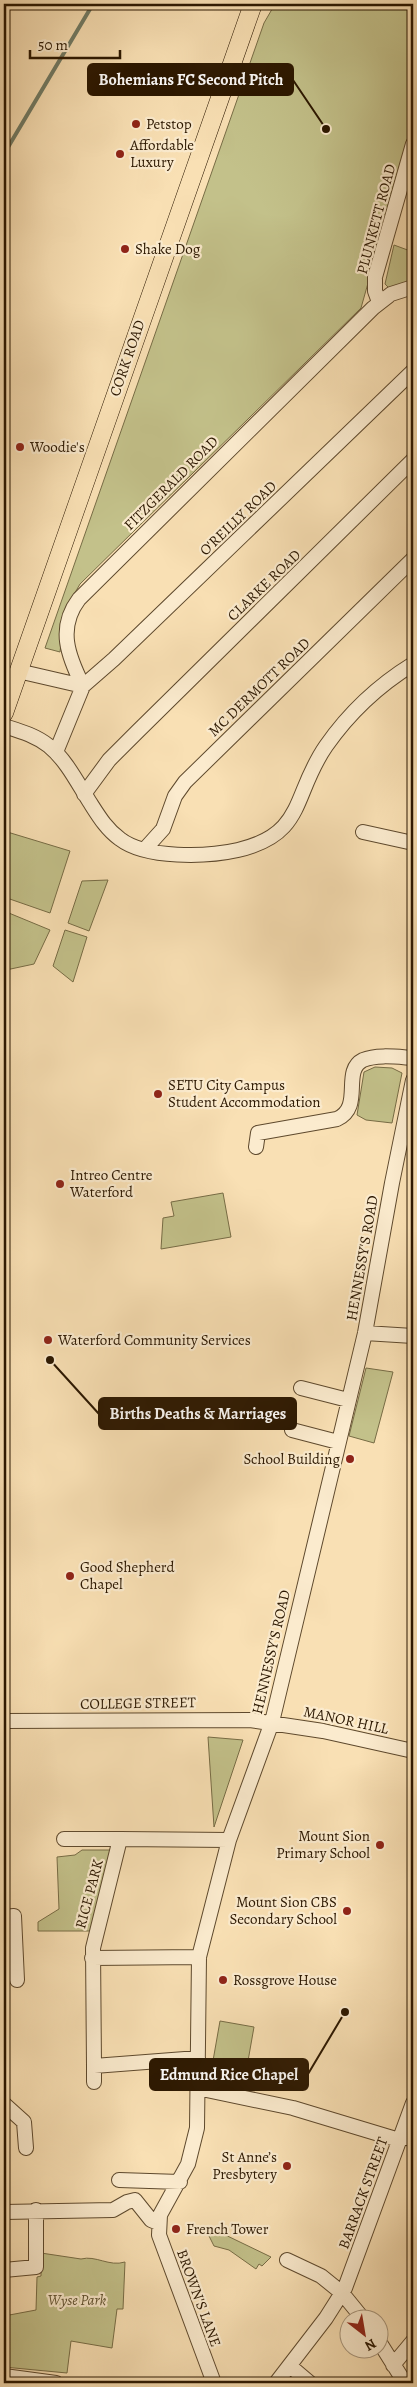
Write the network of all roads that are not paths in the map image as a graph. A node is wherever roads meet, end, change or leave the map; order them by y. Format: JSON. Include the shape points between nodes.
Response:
{"nodes":[{"id":1,"x":253,"y":4,"type":"edge"},
{"id":2,"x":413,"y":144,"type":"edge"},
{"id":3,"x":413,"y":288,"type":"edge"},
{"id":4,"x":379,"y":302,"type":"junction"},
{"id":5,"x":413,"y":371,"type":"edge"},
{"id":6,"x":413,"y":460,"type":"edge"},
{"id":7,"x":413,"y":559,"type":"edge"},
{"id":8,"x":413,"y":664,"type":"edge"},
{"id":9,"x":18,"y":671,"type":"junction"},
{"id":10,"x":83,"y":686,"type":"junction"},
{"id":11,"x":4,"y":713,"type":"edge"},
{"id":12,"x":4,"y":726,"type":"edge"},
{"id":13,"x":56,"y":752,"type":"junction"},
{"id":14,"x":84,"y":794,"type":"junction"},
{"id":15,"x":363,"y":832,"type":"dead end"},
{"id":16,"x":413,"y":843,"type":"edge"},
{"id":17,"x":145,"y":850,"type":"junction"},
{"id":18,"x":413,"y":1058,"type":"edge"},
{"id":19,"x":413,"y":1080,"type":"edge"},
{"id":20,"x":256,"y":1147,"type":"dead end"},
{"id":21,"x":365,"y":1333,"type":"junction"},
{"id":22,"x":413,"y":1336,"type":"edge"},
{"id":23,"x":301,"y":1388,"type":"dead end"},
{"id":24,"x":348,"y":1400,"type":"junction"},
{"id":25,"x":292,"y":1430,"type":"dead end"},
{"id":26,"x":338,"y":1442,"type":"junction"},
{"id":27,"x":4,"y":1721,"type":"edge"},
{"id":28,"x":272,"y":1722,"type":"junction"},
{"id":29,"x":413,"y":1751,"type":"edge"},
{"id":30,"x":64,"y":1839,"type":"dead end"},
{"id":31,"x":120,"y":1839,"type":"junction"},
{"id":32,"x":228,"y":1840,"type":"junction"},
{"id":33,"x":9,"y":1917,"type":"edge"},
{"id":34,"x":199,"y":1957,"type":"junction"},
{"id":35,"x":92,"y":1958,"type":"junction"},
{"id":36,"x":17,"y":1980,"type":"dead end"},
{"id":37,"x":198,"y":2058,"type":"junction"},
{"id":38,"x":94,"y":2066,"type":"junction"},
{"id":39,"x":94,"y":2082,"type":"dead end"},
{"id":40,"x":197,"y":2088,"type":"junction"},
{"id":41,"x":413,"y":2103,"type":"edge"},
{"id":42,"x":4,"y":2104,"type":"edge"},
{"id":43,"x":404,"y":2139,"type":"edge"},
{"id":44,"x":26,"y":2148,"type":"dead end"},
{"id":45,"x":119,"y":2180,"type":"dead end"},
{"id":46,"x":180,"y":2182,"type":"junction"},
{"id":47,"x":36,"y":2210,"type":"junction"},
{"id":48,"x":4,"y":2212,"type":"edge"},
{"id":49,"x":158,"y":2223,"type":"junction"},
{"id":50,"x":288,"y":2260,"type":"dead end"},
{"id":51,"x":4,"y":2270,"type":"edge"},
{"id":52,"x":342,"y":2293,"type":"junction"},
{"id":53,"x":356,"y":2310,"type":"edge"},
{"id":54,"x":413,"y":2341,"type":"edge"},
{"id":55,"x":390,"y":2359,"type":"edge"},
{"id":56,"x":394,"y":2365,"type":"junction"},
{"id":57,"x":290,"y":2366,"type":"junction"},
{"id":58,"x":4,"y":2376,"type":"edge"},
{"id":59,"x":56,"y":2383,"type":"edge"},
{"id":60,"x":214,"y":2383,"type":"edge"},
{"id":61,"x":276,"y":2383,"type":"edge"},
{"id":62,"x":310,"y":2383,"type":"edge"},
{"id":63,"x":405,"y":2383,"type":"edge"}],
"edges":[{"from":1,"to":9,"type":"main road","name":"CORK ROAD"},
{"from":2,"to":4,"type":"street","name":"PLUNKETT ROAD","via":[[375,277]]},
{"from":3,"to":4,"type":"street","name":"FITZGERALD ROAD","via":[[395,292]]},
{"from":4,"to":10,"type":"street","name":"FITZGERALD ROAD","via":[[79,598],[69,616],[66,640]]},
{"from":5,"to":10,"type":"street","name":"O'REILLY ROAD"},
{"from":6,"to":14,"type":"street","name":"CLARKE ROAD","via":[[109,760]]},
{"from":7,"to":17,"type":"street","name":"MC DERMOTT ROAD","via":[[185,782],[175,796],[163,829]]},
{"from":8,"to":17,"type":"street","via":[[372,694],[333,736],[305,781],[290,820],[275,837],[256,845],[214,854]]},
{"from":9,"to":10,"type":"street"},
{"from":9,"to":11,"type":"main road","name":"CORK ROAD"},
{"from":10,"to":13,"type":"street"},
{"from":12,"to":13,"type":"street","via":[[36,737]]},
{"from":13,"to":14,"type":"street"},
{"from":14,"to":17,"type":"street","via":[[115,835]]},
{"from":15,"to":16,"type":"street"},
{"from":18,"to":20,"type":"street","via":[[380,1057],[360,1063],[355,1069],[348,1111],[336,1120],[258,1133]]},
{"from":19,"to":21,"type":"street","name":"HENNESSY'S ROAD"},
{"from":21,"to":22,"type":"street"},
{"from":21,"to":24,"type":"street","name":"HENNESSY'S ROAD"},
{"from":23,"to":24,"type":"street"},
{"from":24,"to":26,"type":"street","name":"HENNESSY'S ROAD"},
{"from":25,"to":26,"type":"street"},
{"from":26,"to":28,"type":"street","name":"HENNESSY'S ROAD"},
{"from":27,"to":28,"type":"street","name":"COLLEGE STREET","via":[[222,1718]]},
{"from":28,"to":29,"type":"street","name":"MANOR HILL"},
{"from":28,"to":32,"type":"street","name":"HENNESSY'S ROAD"},
{"from":30,"to":31,"type":"street","name":"RICE PARK"},
{"from":31,"to":32,"type":"street","name":"RICE PARK"},
{"from":31,"to":35,"type":"street","name":"RICE PARK"},
{"from":32,"to":34,"type":"street","name":"HENNESSY'S ROAD"},
{"from":33,"to":36,"type":"street"},
{"from":34,"to":35,"type":"street"},
{"from":34,"to":37,"type":"street","name":"HENNESSY'S ROAD"},
{"from":35,"to":38,"type":"street","name":"RICE PARK"},
{"from":37,"to":38,"type":"street"},
{"from":37,"to":40,"type":"street","name":"HENNESSY'S ROAD"},
{"from":38,"to":39,"type":"street","name":"RICE PARK"},
{"from":40,"to":43,"type":"street"},
{"from":40,"to":46,"type":"street","name":"HENNESSY'S ROAD","via":[[193,2148]]},
{"from":41,"to":43,"type":"street","name":"BARRACK STREET"},
{"from":42,"to":44,"type":"street","via":[[24,2122]]},
{"from":43,"to":52,"type":"street","name":"BARRACK STREET"},
{"from":45,"to":46,"type":"street"},
{"from":46,"to":49,"type":"street","name":"HENNESSY'S ROAD"},
{"from":47,"to":48,"type":"street"},
{"from":47,"to":49,"type":"street","via":[[113,2210],[135,2200],[151,2220]]},
{"from":47,"to":51,"type":"street","via":[[36,2267]]},
{"from":49,"to":60,"type":"street","name":"BROWN'S LANE","via":[[159,2235],[181,2298]]},
{"from":50,"to":52,"type":"street","via":[[321,2276]]},
{"from":52,"to":53,"type":"street"},
{"from":52,"to":57,"type":"street","name":"BARRACK STREET"},
{"from":54,"to":56,"type":"street"},
{"from":55,"to":56,"type":"street"},
{"from":56,"to":63,"type":"street"},
{"from":57,"to":61,"type":"street","name":"BARRACK STREET"},
{"from":57,"to":62,"type":"street"},
{"from":58,"to":59,"type":"street"}]}
